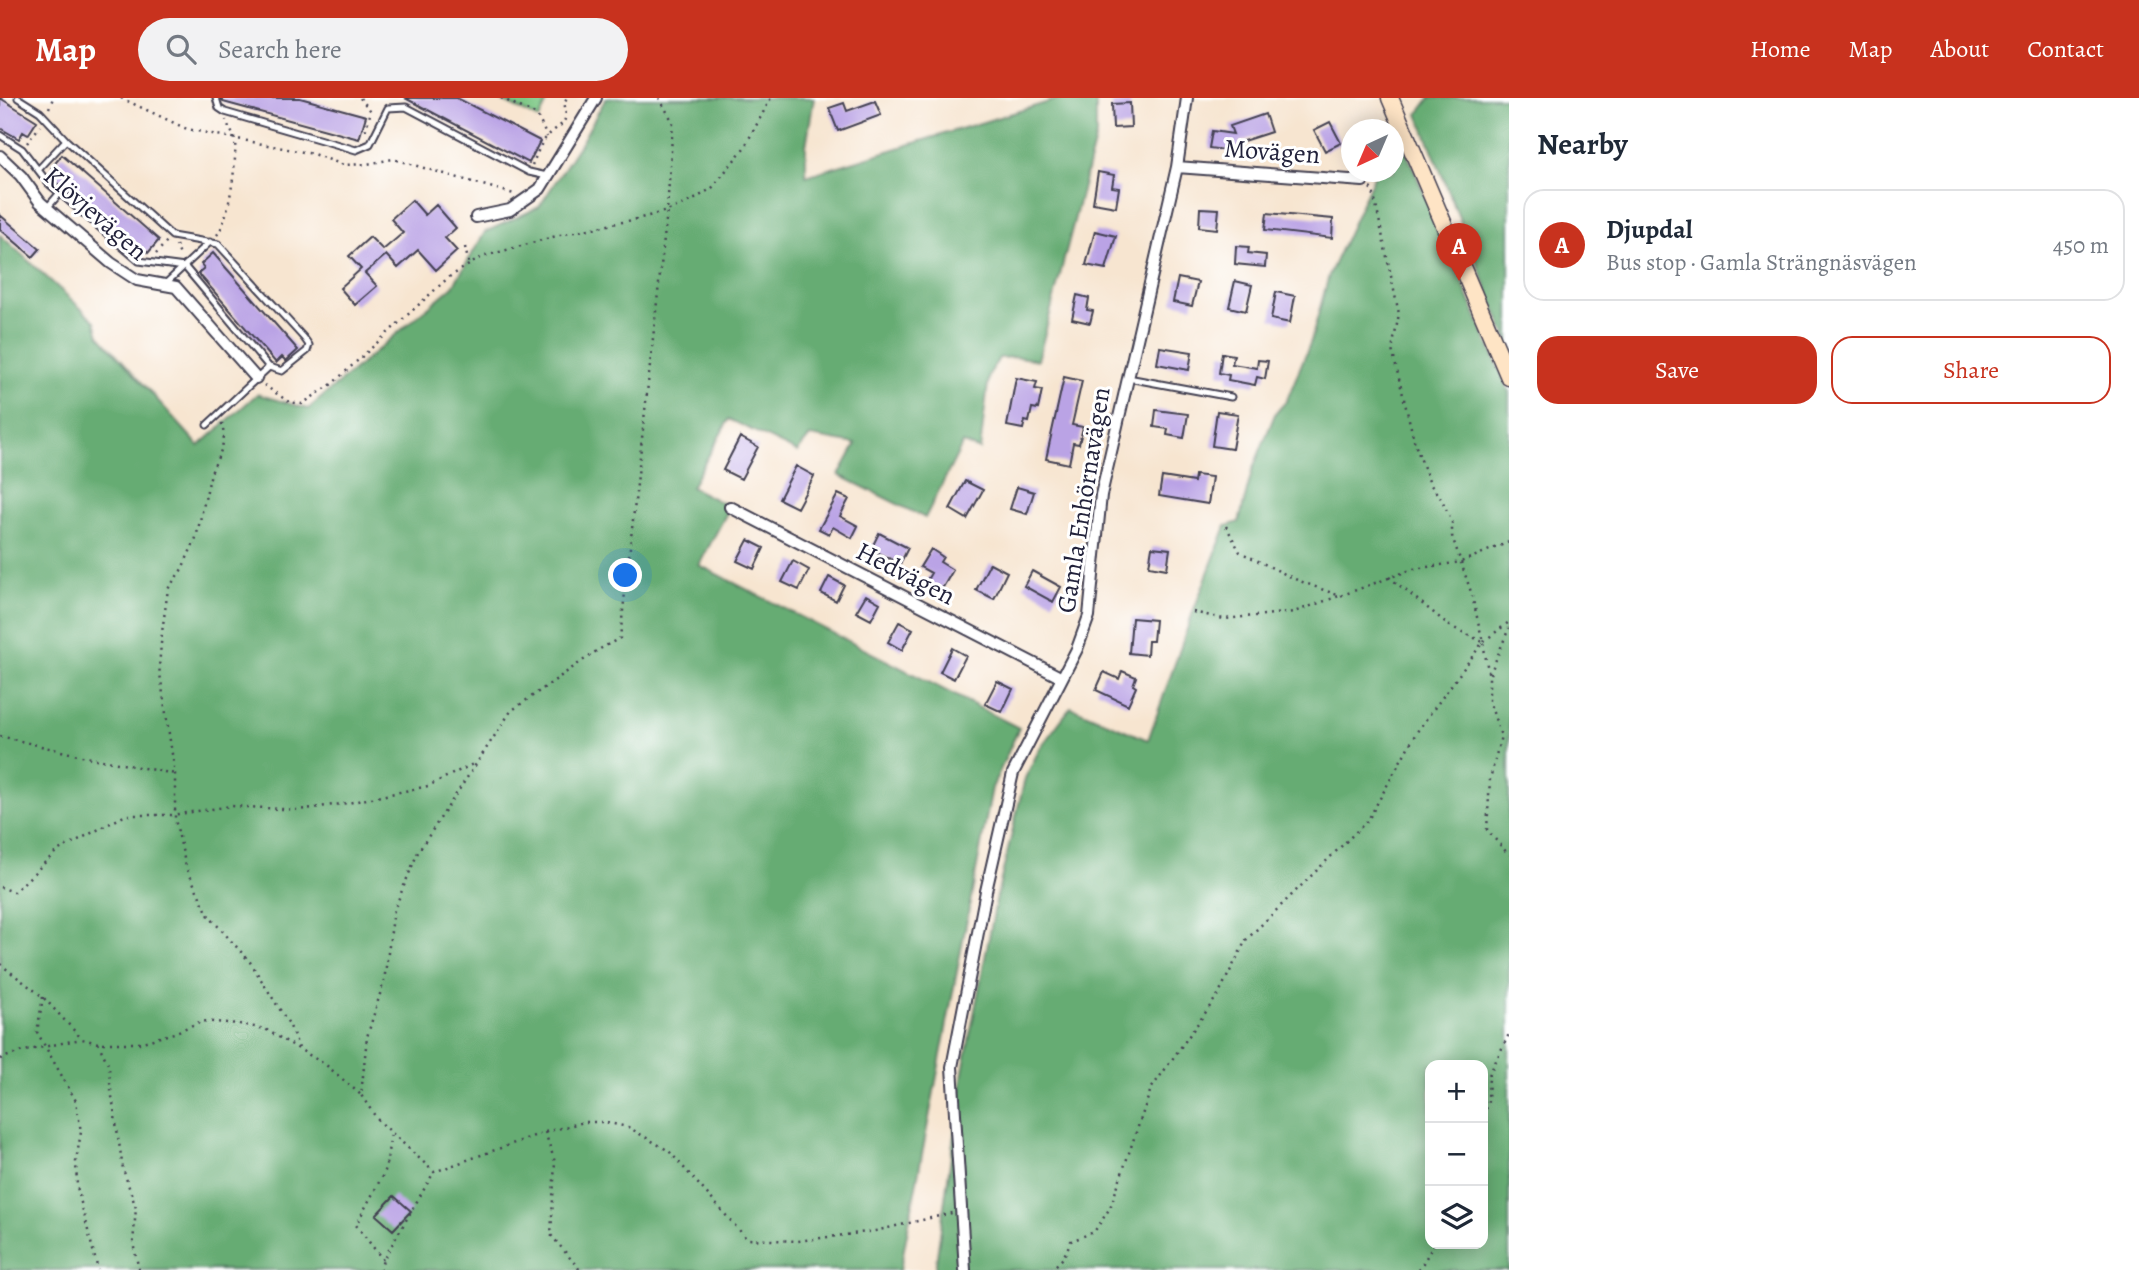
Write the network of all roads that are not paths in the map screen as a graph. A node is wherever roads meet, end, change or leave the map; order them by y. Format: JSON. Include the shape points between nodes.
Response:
{"nodes":[{"id":1,"x":18,"y":98,"type":"edge"},
{"id":2,"x":216,"y":98,"type":"edge"},
{"id":3,"x":389,"y":98,"type":"edge"},
{"id":4,"x":1187,"y":98,"type":"edge"},
{"id":5,"x":1390,"y":98,"type":"edge"},
{"id":6,"x":592,"y":99,"type":"edge"},
{"id":7,"x":388,"y":108,"type":"junction"},
{"id":8,"x":0,"y":135,"type":"edge"},
{"id":9,"x":66,"y":140,"type":"junction"},
{"id":10,"x":0,"y":156,"type":"edge"},
{"id":11,"x":1177,"y":166,"type":"junction"},
{"id":12,"x":38,"y":170,"type":"junction"},
{"id":13,"x":549,"y":177,"type":"junction"},
{"id":14,"x":1341,"y":179,"type":"edge"},
{"id":15,"x":59,"y":194,"type":"junction"},
{"id":16,"x":47,"y":208,"type":"junction"},
{"id":17,"x":476,"y":217,"type":"dead end"},
{"id":18,"x":210,"y":242,"type":"junction"},
{"id":19,"x":185,"y":267,"type":"junction"},
{"id":20,"x":164,"y":285,"type":"junction"},
{"id":21,"x":269,"y":367,"type":"junction"},
{"id":22,"x":1127,"y":377,"type":"junction"},
{"id":23,"x":1509,"y":377,"type":"edge"},
{"id":24,"x":258,"y":380,"type":"junction"},
{"id":25,"x":1231,"y":397,"type":"dead end"},
{"id":26,"x":207,"y":425,"type":"dead end"},
{"id":27,"x":730,"y":508,"type":"dead end"},
{"id":28,"x":1062,"y":678,"type":"junction"},
{"id":29,"x":965,"y":1270,"type":"edge"}],
"edges":[{"from":1,"to":9,"type":"lane","via":[[40,112]]},
{"from":2,"to":7,"type":"lane","via":[[225,113],[356,150],[370,144]]},
{"from":3,"to":7,"type":"lane"},
{"from":4,"to":11,"type":"street","name":"Gamla Enhörnavägen"},
{"from":5,"to":23,"type":"main road"},
{"from":6,"to":13,"type":"street"},
{"from":7,"to":13,"type":"lane","via":[[406,107],[529,172]]},
{"from":8,"to":12,"type":"lane","via":[[22,149]]},
{"from":9,"to":12,"type":"lane"},
{"from":9,"to":18,"type":"lane","via":[[172,236]]},
{"from":10,"to":16,"type":"street","name":"Klövjevägen"},
{"from":11,"to":14,"type":"street","name":"Movägen"},
{"from":11,"to":22,"type":"street","name":"Gamla Enhörnavägen"},
{"from":12,"to":15,"type":"lane"},
{"from":13,"to":17,"type":"street","via":[[540,190],[510,210]]},
{"from":15,"to":16,"type":"lane"},
{"from":15,"to":19,"type":"lane","via":[[139,261]]},
{"from":16,"to":20,"type":"street","name":"Klövjevägen","via":[[111,263],[137,280]]},
{"from":18,"to":19,"type":"lane"},
{"from":18,"to":21,"type":"lane","via":[[218,244],[309,345],[282,371]]},
{"from":19,"to":20,"type":"lane"},
{"from":19,"to":21,"type":"lane"},
{"from":20,"to":24,"type":"street","name":"Klövjevägen","via":[[176,287]]},
{"from":21,"to":24,"type":"lane"},
{"from":22,"to":25,"type":"lane"},
{"from":22,"to":28,"type":"street","name":"Gamla Enhörnavägen","via":[[1101,495],[1089,617]]},
{"from":24,"to":26,"type":"lane"},
{"from":27,"to":28,"type":"street","name":"Hedvägen"},
{"from":28,"to":29,"type":"street","name":"Gamla Enhörnavägen","via":[[1013,774],[952,1067]]}]}
